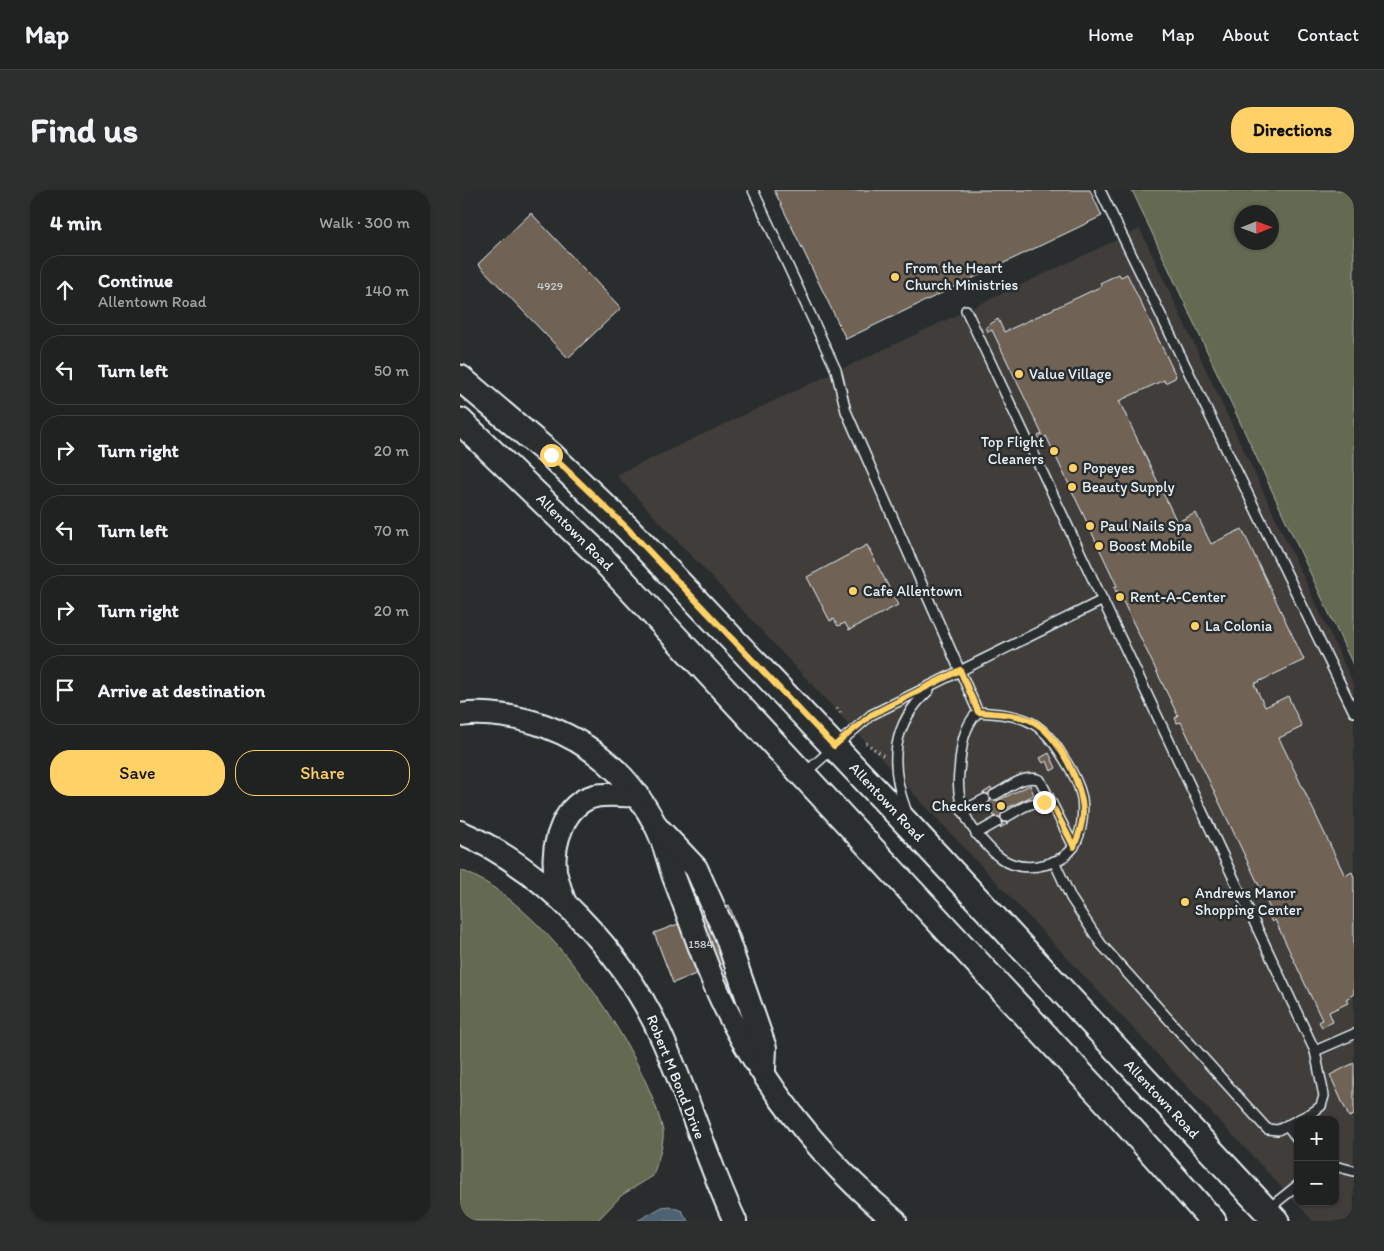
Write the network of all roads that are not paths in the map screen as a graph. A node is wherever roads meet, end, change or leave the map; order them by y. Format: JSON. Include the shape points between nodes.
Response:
{"nodes":[{"id":1,"x":753,"y":190,"type":"edge"},
{"id":2,"x":1100,"y":190,"type":"edge"},
{"id":3,"x":966,"y":310,"type":"dead end"},
{"id":4,"x":460,"y":378,"type":"edge"},
{"id":5,"x":460,"y":421,"type":"edge"},
{"id":6,"x":1103,"y":600,"type":"junction"},
{"id":7,"x":960,"y":670,"type":"junction"},
{"id":8,"x":938,"y":682,"type":"junction"},
{"id":9,"x":978,"y":712,"type":"junction"},
{"id":10,"x":1354,"y":712,"type":"edge"},
{"id":11,"x":460,"y":715,"type":"edge"},
{"id":12,"x":834,"y":746,"type":"junction"},
{"id":13,"x":803,"y":774,"type":"junction"},
{"id":14,"x":994,"y":795,"type":"dead end"},
{"id":15,"x":638,"y":796,"type":"junction"},
{"id":16,"x":986,"y":799,"type":"dead end"},
{"id":17,"x":1055,"y":810,"type":"junction"},
{"id":18,"x":962,"y":811,"type":"junction"},
{"id":19,"x":1006,"y":817,"type":"dead end"},
{"id":20,"x":997,"y":822,"type":"dead end"},
{"id":21,"x":912,"y":829,"type":"junction"},
{"id":22,"x":460,"y":832,"type":"edge"},
{"id":23,"x":976,"y":834,"type":"junction"},
{"id":24,"x":1074,"y":847,"type":"junction"},
{"id":25,"x":1054,"y":861,"type":"junction"},
{"id":26,"x":564,"y":901,"type":"junction"},
{"id":27,"x":1354,"y":1034,"type":"edge"},
{"id":28,"x":1315,"y":1051,"type":"junction"},
{"id":29,"x":1287,"y":1125,"type":"junction"},
{"id":30,"x":1294,"y":1135,"type":"edge"},
{"id":31,"x":1339,"y":1167,"type":"edge"},
{"id":32,"x":1354,"y":1171,"type":"edge"},
{"id":33,"x":1294,"y":1190,"type":"edge"},
{"id":34,"x":1271,"y":1216,"type":"edge"},
{"id":35,"x":735,"y":1221,"type":"edge"},
{"id":36,"x":895,"y":1221,"type":"edge"},
{"id":37,"x":1213,"y":1221,"type":"edge"}],
"edges":[{"from":1,"to":7,"type":"lane","via":[[836,370],[846,412]]},
{"from":2,"to":10,"type":"lane"},
{"from":3,"to":6,"type":"lane"},
{"from":4,"to":12,"type":"main road","name":"Allentown Road","via":[[551,455],[628,529]]},
{"from":5,"to":13,"type":"main road","name":"Allentown Road","via":[[598,554]]},
{"from":6,"to":7,"type":"lane"},
{"from":6,"to":28,"type":"lane"},
{"from":7,"to":8,"type":"lane"},
{"from":7,"to":9,"type":"lane"},
{"from":8,"to":12,"type":"lane","via":[[871,715]]},
{"from":8,"to":21,"type":"lane","via":[[911,709],[896,745],[899,793]]},
{"from":9,"to":18,"type":"lane","via":[[964,735],[958,781]]},
{"from":9,"to":24,"type":"lane","via":[[1018,716],[1051,737],[1082,797],[1083,815]]},
{"from":11,"to":15,"type":"street","via":[[529,720],[560,731],[588,745]]},
{"from":12,"to":13,"type":"lane"},
{"from":12,"to":21,"type":"main road","name":"Allentown Road"},
{"from":13,"to":37,"type":"main road","name":"Allentown Road"},
{"from":14,"to":17,"type":"lane","via":[[1024,779],[1035,778],[1040,780]]},
{"from":15,"to":26,"type":"street","via":[[594,796],[570,811],[556,847],[556,872]]},
{"from":15,"to":36,"type":"street","via":[[656,825],[730,1018],[782,1102],[831,1163]]},
{"from":16,"to":18,"type":"lane"},
{"from":17,"to":19,"type":"lane","via":[[1044,802],[1036,802]]},
{"from":17,"to":24,"type":"lane"},
{"from":18,"to":23,"type":"lane"},
{"from":20,"to":23,"type":"lane"},
{"from":21,"to":34,"type":"main road","name":"Allentown Road"},
{"from":22,"to":26,"type":"street","name":"Robert M Bond Drive","via":[[503,855]]},
{"from":23,"to":25,"type":"lane","via":[[1012,865],[1040,866]]},
{"from":24,"to":25,"type":"lane"},
{"from":25,"to":29,"type":"lane","via":[[1071,898],[1107,950],[1268,1128],[1278,1130]]},
{"from":26,"to":35,"type":"street","name":"Robert M Bond Drive","via":[[601,941],[645,1004],[662,1038]]},
{"from":27,"to":28,"type":"lane"},
{"from":28,"to":29,"type":"lane","via":[[1324,1096],[1321,1106]]},
{"from":29,"to":30,"type":"lane"},
{"from":31,"to":32,"type":"lane"},
{"from":33,"to":34,"type":"lane"}]}
